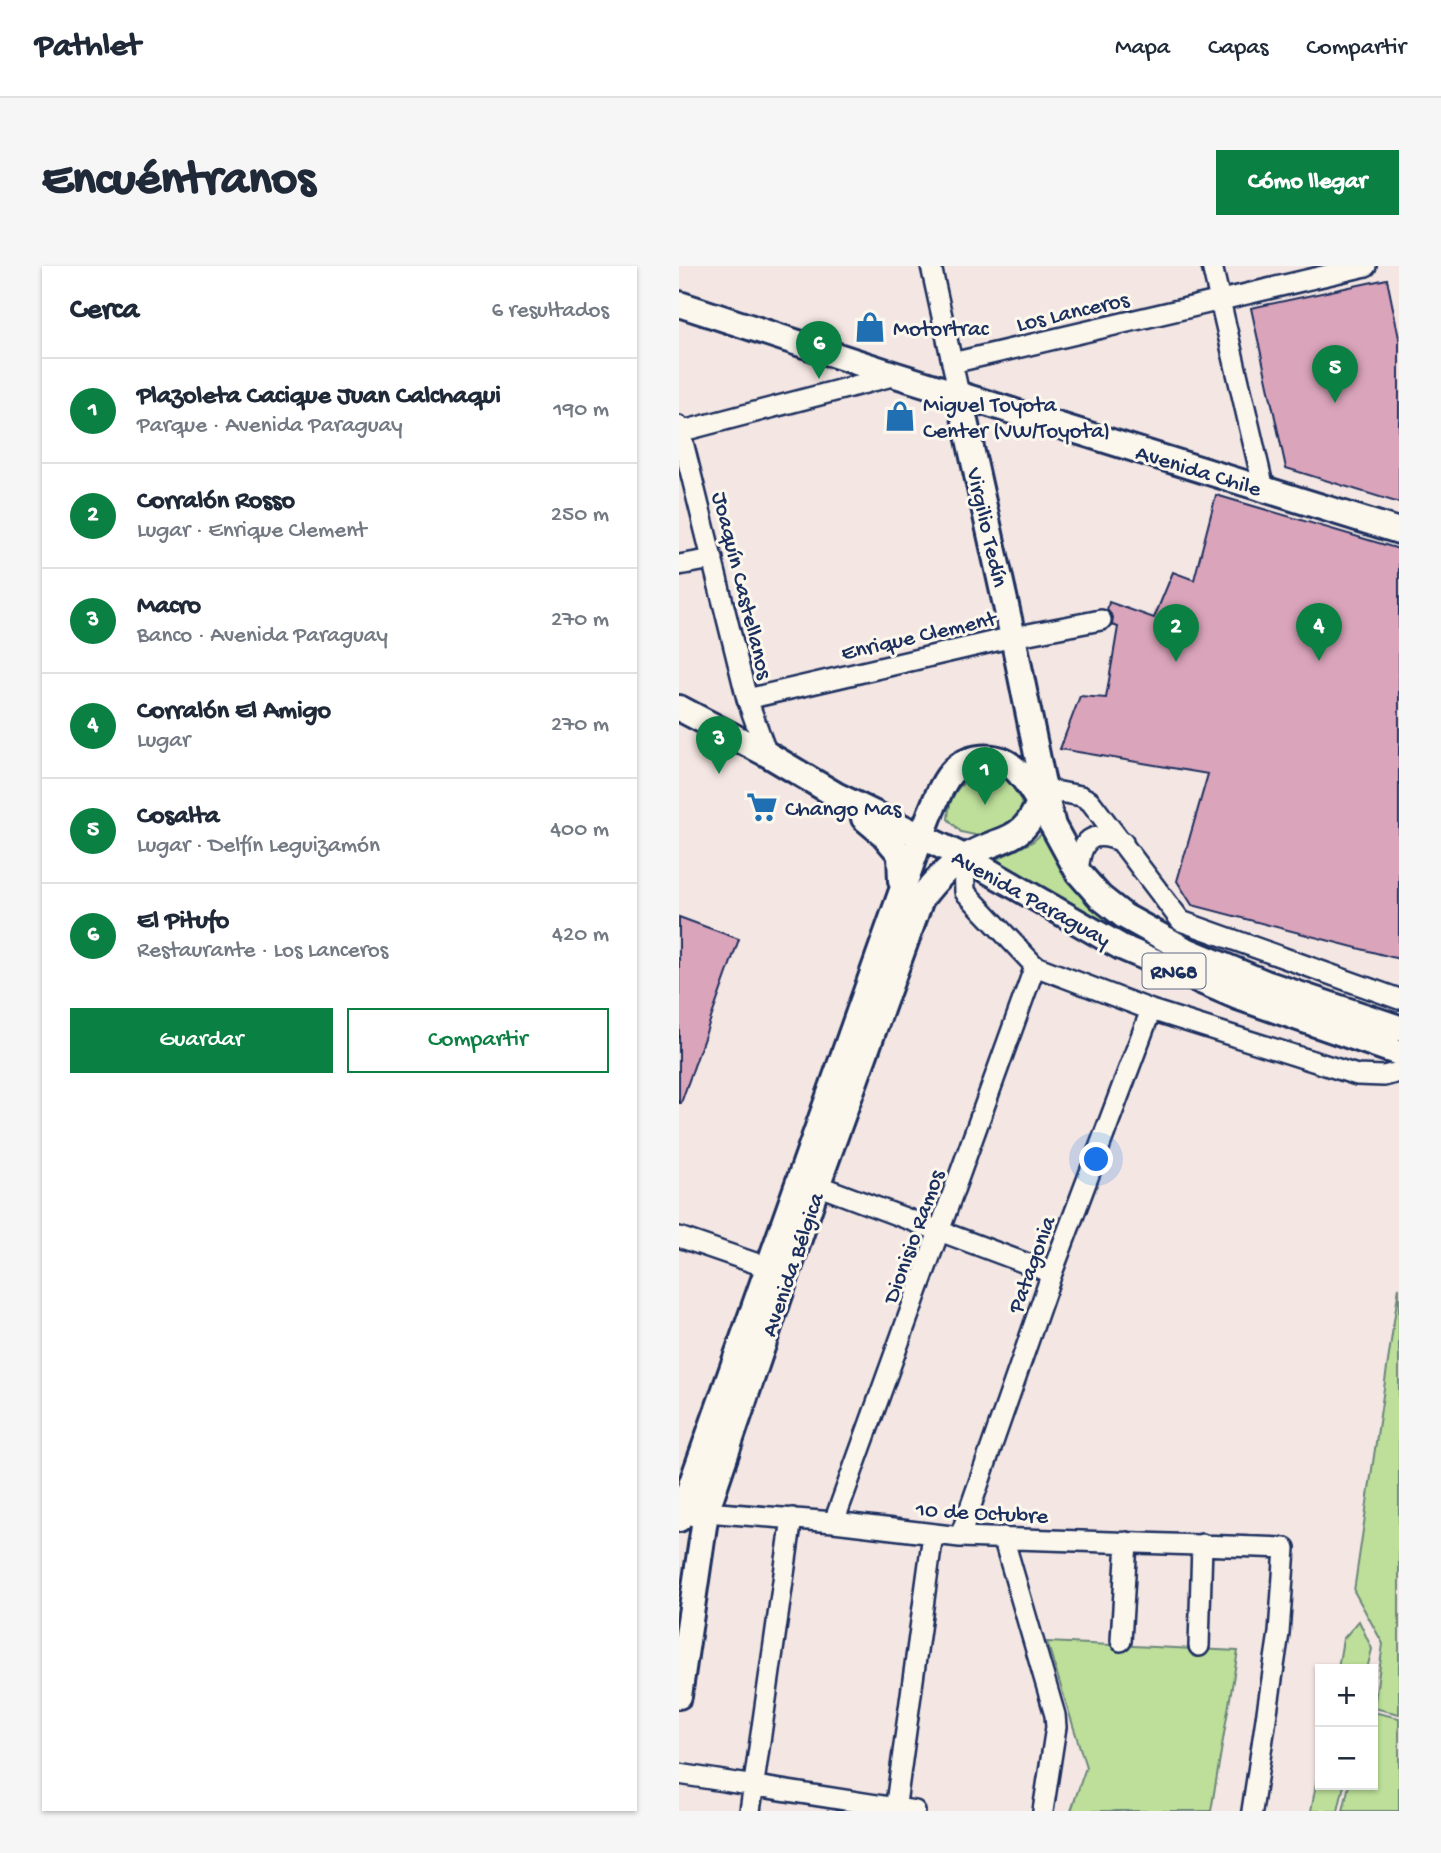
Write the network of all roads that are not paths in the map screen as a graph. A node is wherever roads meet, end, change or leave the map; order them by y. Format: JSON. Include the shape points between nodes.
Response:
{"nodes":[{"id":1,"x":931,"y":266,"type":"edge"},
{"id":2,"x":1212,"y":266,"type":"edge"},
{"id":3,"x":1366,"y":266,"type":"edge"},
{"id":4,"x":1220,"y":300,"type":"junction"},
{"id":5,"x":679,"y":304,"type":"edge"},
{"id":6,"x":952,"y":363,"type":"junction"},
{"id":7,"x":896,"y":375,"type":"junction"},
{"id":8,"x":959,"y":394,"type":"junction"},
{"id":9,"x":679,"y":430,"type":"edge"},
{"id":10,"x":1264,"y":489,"type":"junction"},
{"id":11,"x":1399,"y":531,"type":"edge"},
{"id":12,"x":713,"y":559,"type":"junction"},
{"id":13,"x":679,"y":565,"type":"edge"},
{"id":14,"x":1101,"y":620,"type":"dead end"},
{"id":15,"x":1013,"y":637,"type":"junction"},
{"id":16,"x":747,"y":699,"type":"junction"},
{"id":17,"x":679,"y":708,"type":"edge"},
{"id":18,"x":767,"y":754,"type":"junction"},
{"id":19,"x":836,"y":795,"type":"junction"},
{"id":20,"x":1041,"y":796,"type":"junction"},
{"id":21,"x":921,"y":837,"type":"junction"},
{"id":22,"x":1123,"y":842,"type":"junction"},
{"id":23,"x":964,"y":857,"type":"junction"},
{"id":24,"x":1078,"y":872,"type":"junction"},
{"id":25,"x":901,"y":892,"type":"junction"},
{"id":26,"x":1035,"y":966,"type":"junction"},
{"id":27,"x":1399,"y":999,"type":"edge"},
{"id":28,"x":1151,"y":1010,"type":"junction"},
{"id":29,"x":1399,"y":1027,"type":"edge"},
{"id":30,"x":1399,"y":1053,"type":"edge"},
{"id":31,"x":1399,"y":1072,"type":"edge"},
{"id":32,"x":808,"y":1182,"type":"junction"},
{"id":33,"x":940,"y":1231,"type":"junction"},
{"id":34,"x":679,"y":1237,"type":"edge"},
{"id":35,"x":778,"y":1271,"type":"junction"},
{"id":36,"x":1052,"y":1273,"type":"junction"},
{"id":37,"x":706,"y":1512,"type":"junction"},
{"id":38,"x":792,"y":1518,"type":"junction"},
{"id":39,"x":679,"y":1519,"type":"edge"},
{"id":40,"x":834,"y":1522,"type":"junction"},
{"id":41,"x":933,"y":1534,"type":"junction"},
{"id":42,"x":960,"y":1537,"type":"junction"},
{"id":43,"x":1003,"y":1537,"type":"junction"},
{"id":44,"x":1127,"y":1542,"type":"junction"},
{"id":45,"x":1202,"y":1544,"type":"junction"},
{"id":46,"x":1121,"y":1641,"type":"dead end"},
{"id":47,"x":1199,"y":1646,"type":"dead end"},
{"id":48,"x":679,"y":1696,"type":"edge"},
{"id":49,"x":679,"y":1774,"type":"edge"},
{"id":50,"x":753,"y":1786,"type":"junction"},
{"id":51,"x":895,"y":1810,"type":"edge"},
{"id":52,"x":750,"y":1811,"type":"edge"},
{"id":53,"x":915,"y":1811,"type":"edge"},
{"id":54,"x":1043,"y":1811,"type":"edge"},
{"id":55,"x":1251,"y":1811,"type":"edge"}],
"edges":[{"from":1,"to":6,"type":"street","name":"Virgilio Tedín"},
{"from":2,"to":4,"type":"street"},
{"from":3,"to":4,"type":"street","name":"Los Lanceros"},
{"from":4,"to":6,"type":"street","name":"Los Lanceros"},
{"from":4,"to":10,"type":"street"},
{"from":5,"to":7,"type":"main road","name":"Avenida Chile"},
{"from":6,"to":8,"type":"street","name":"Virgilio Tedín"},
{"from":7,"to":8,"type":"main road","name":"Avenida Chile"},
{"from":7,"to":9,"type":"street"},
{"from":8,"to":10,"type":"main road","name":"Avenida Chile"},
{"from":8,"to":15,"type":"main road","name":"Virgilio Tedín"},
{"from":9,"to":12,"type":"street","name":"Joaquín Castellanos"},
{"from":10,"to":11,"type":"main road","name":"Avenida Chile"},
{"from":12,"to":13,"type":"street"},
{"from":12,"to":16,"type":"street","name":"Joaquín Castellanos"},
{"from":14,"to":15,"type":"street","name":"Enrique Clement"},
{"from":15,"to":16,"type":"street","name":"Enrique Clement"},
{"from":15,"to":20,"type":"main road","name":"Virgilio Tedín"},
{"from":16,"to":18,"type":"street","name":"Joaquín Castellanos"},
{"from":17,"to":18,"type":"main road","name":"Avenida Paraguay"},
{"from":18,"to":19,"type":"main road","name":"Avenida Paraguay"},
{"from":19,"to":21,"type":"main road","name":"Avenida Paraguay"},
{"from":19,"to":25,"type":"main road","via":[[900,854]]},
{"from":20,"to":21,"type":"main road","via":[[1014,767],[987,757],[974,759],[950,774]]},
{"from":20,"to":22,"type":"street","via":[[1081,796]]},
{"from":20,"to":23,"type":"main road","via":[[1033,818],[1018,833]]},
{"from":20,"to":24,"type":"main road","name":"Avenida Paraguay","number":"RN68"},
{"from":21,"to":23,"type":"main road","name":"Avenida Paraguay"},
{"from":21,"to":25,"type":"main road","name":"Avenida Bélgica"},
{"from":22,"to":24,"type":"street","via":[[1105,835],[1093,837],[1079,857]]},
{"from":22,"to":27,"type":"street","via":[[1181,920]]},
{"from":23,"to":26,"type":"street","via":[[965,891]]},
{"from":23,"to":30,"type":"main road","name":"Avenida Paraguay","number":"RN68","via":[[1121,947],[1238,997]]},
{"from":23,"to":32,"type":"main road","name":"Avenida Bélgica","via":[[933,882],[921,899]]},
{"from":24,"to":29,"type":"main road","name":"Avenida Paraguay","number":"RN68","via":[[1124,916],[1184,949],[1268,984]]},
{"from":25,"to":32,"type":"main road","name":"Avenida Bélgica"},
{"from":26,"to":28,"type":"street"},
{"from":26,"to":33,"type":"street","name":"Dionisio Ramos"},
{"from":28,"to":31,"type":"street","via":[[1357,1075]]},
{"from":28,"to":36,"type":"street","name":"Patagonia"},
{"from":32,"to":33,"type":"street"},
{"from":32,"to":35,"type":"main road","name":"Avenida Bélgica"},
{"from":33,"to":36,"type":"street"},
{"from":33,"to":40,"type":"street","name":"Dionisio Ramos"},
{"from":34,"to":35,"type":"street"},
{"from":35,"to":37,"type":"main road","name":"Avenida Bélgica"},
{"from":35,"to":39,"type":"main road","name":"Avenida Bélgica"},
{"from":36,"to":42,"type":"street","name":"Patagonia"},
{"from":37,"to":38,"type":"street","name":"10 de Octubre"},
{"from":37,"to":39,"type":"street","name":"10 de Octubre"},
{"from":37,"to":48,"type":"main road","name":"Avenida Bélgica"},
{"from":38,"to":40,"type":"street","name":"10 de Octubre"},
{"from":38,"to":50,"type":"street"},
{"from":40,"to":41,"type":"street","name":"10 de Octubre"},
{"from":41,"to":42,"type":"street","name":"10 de Octubre"},
{"from":41,"to":51,"type":"street"},
{"from":42,"to":43,"type":"street","name":"10 de Octubre"},
{"from":43,"to":44,"type":"street","name":"10 de Octubre"},
{"from":43,"to":54,"type":"street","via":[[1055,1716]]},
{"from":44,"to":45,"type":"street","name":"10 de Octubre"},
{"from":44,"to":46,"type":"street"},
{"from":45,"to":47,"type":"street"},
{"from":45,"to":55,"type":"street","name":"10 de Octubre","via":[[1285,1548],[1279,1633]]},
{"from":49,"to":50,"type":"street"},
{"from":50,"to":51,"type":"street"},
{"from":50,"to":52,"type":"street"},
{"from":51,"to":53,"type":"street"}]}
